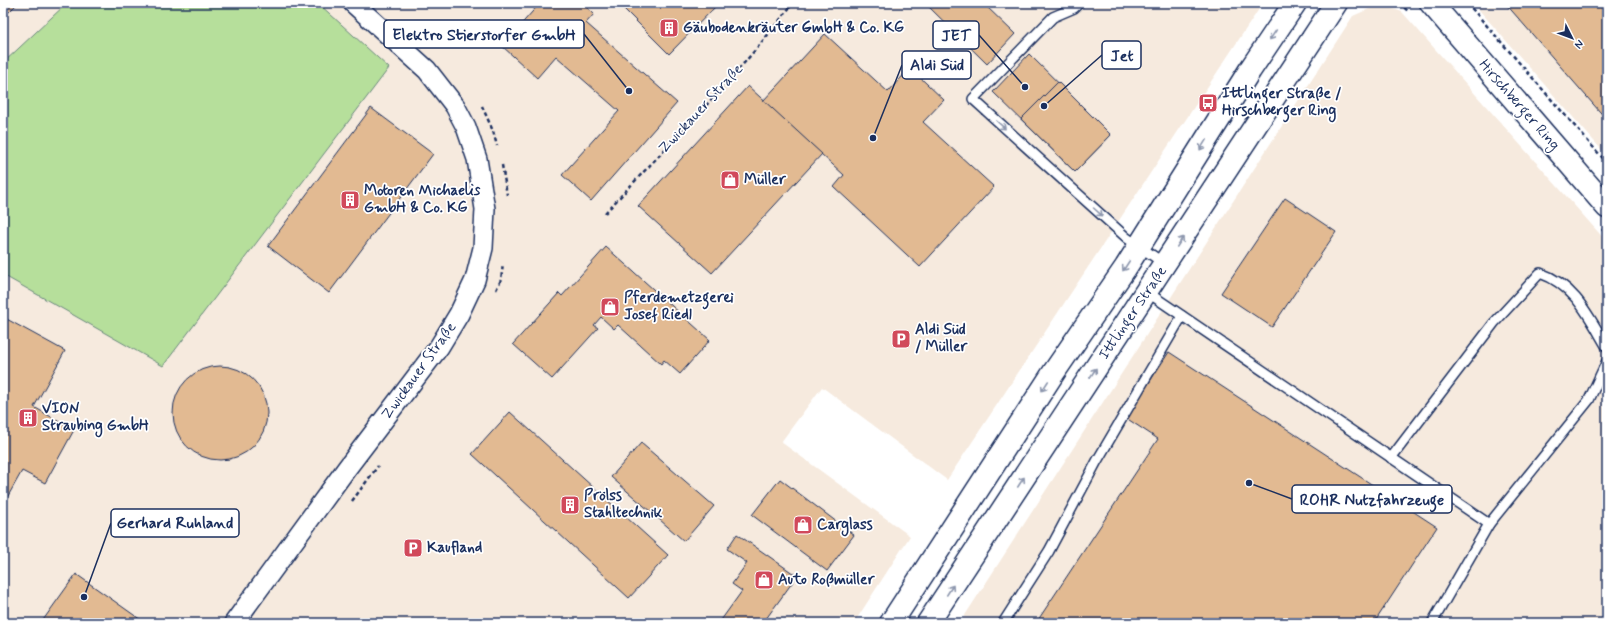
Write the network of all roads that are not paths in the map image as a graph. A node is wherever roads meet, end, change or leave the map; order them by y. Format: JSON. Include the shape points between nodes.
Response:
{"nodes":[{"id":1,"x":353,"y":3,"type":"edge"},
{"id":2,"x":1079,"y":3,"type":"edge"},
{"id":3,"x":1295,"y":3,"type":"edge"},
{"id":4,"x":1336,"y":3,"type":"edge"},
{"id":5,"x":1431,"y":3,"type":"edge"},
{"id":6,"x":1607,"y":207,"type":"edge"},
{"id":7,"x":1138,"y":246,"type":"junction"},
{"id":8,"x":1165,"y":264,"type":"junction"},
{"id":9,"x":1146,"y":292,"type":"junction"},
{"id":10,"x":1182,"y":316,"type":"junction"},
{"id":11,"x":1607,"y":347,"type":"edge"},
{"id":12,"x":1607,"y":361,"type":"edge"},
{"id":13,"x":1391,"y":458,"type":"junction"},
{"id":14,"x":1489,"y":524,"type":"junction"},
{"id":15,"x":234,"y":623,"type":"edge"},
{"id":16,"x":891,"y":623,"type":"edge"},
{"id":17,"x":928,"y":623,"type":"edge"},
{"id":18,"x":1003,"y":623,"type":"edge"},
{"id":19,"x":1432,"y":623,"type":"edge"}],
"edges":[{"from":1,"to":15,"type":"street","name":"Zwickauer Straße","via":[[427,70],[455,106],[466,127],[477,159],[485,209],[483,248],[475,280],[460,314],[439,347]]},
{"from":2,"to":7,"type":"lane","one_way":true,"via":[[1074,8],[1053,17],[972,99]]},
{"from":3,"to":7,"type":"street","one_way":true},
{"from":8,"to":4,"type":"street","name":"Ittlinger Straße","one_way":true},
{"from":5,"to":6,"type":"street","name":"Hirschberger Ring"},
{"from":7,"to":8,"type":"lane"},
{"from":7,"to":16,"type":"street","one_way":true},
{"from":8,"to":9,"type":"street","name":"Ittlinger Straße"},
{"from":9,"to":10,"type":"lane"},
{"from":17,"to":9,"type":"street","name":"Ittlinger Straße","one_way":true},
{"from":10,"to":13,"type":"lane"},
{"from":10,"to":18,"type":"lane","via":[[1097,460],[1049,551]]},
{"from":11,"to":13,"type":"lane","via":[[1579,301],[1554,278],[1540,273],[1494,323]]},
{"from":12,"to":14,"type":"lane","via":[[1589,400]]},
{"from":13,"to":14,"type":"lane"},
{"from":14,"to":19,"type":"lane"}]}
